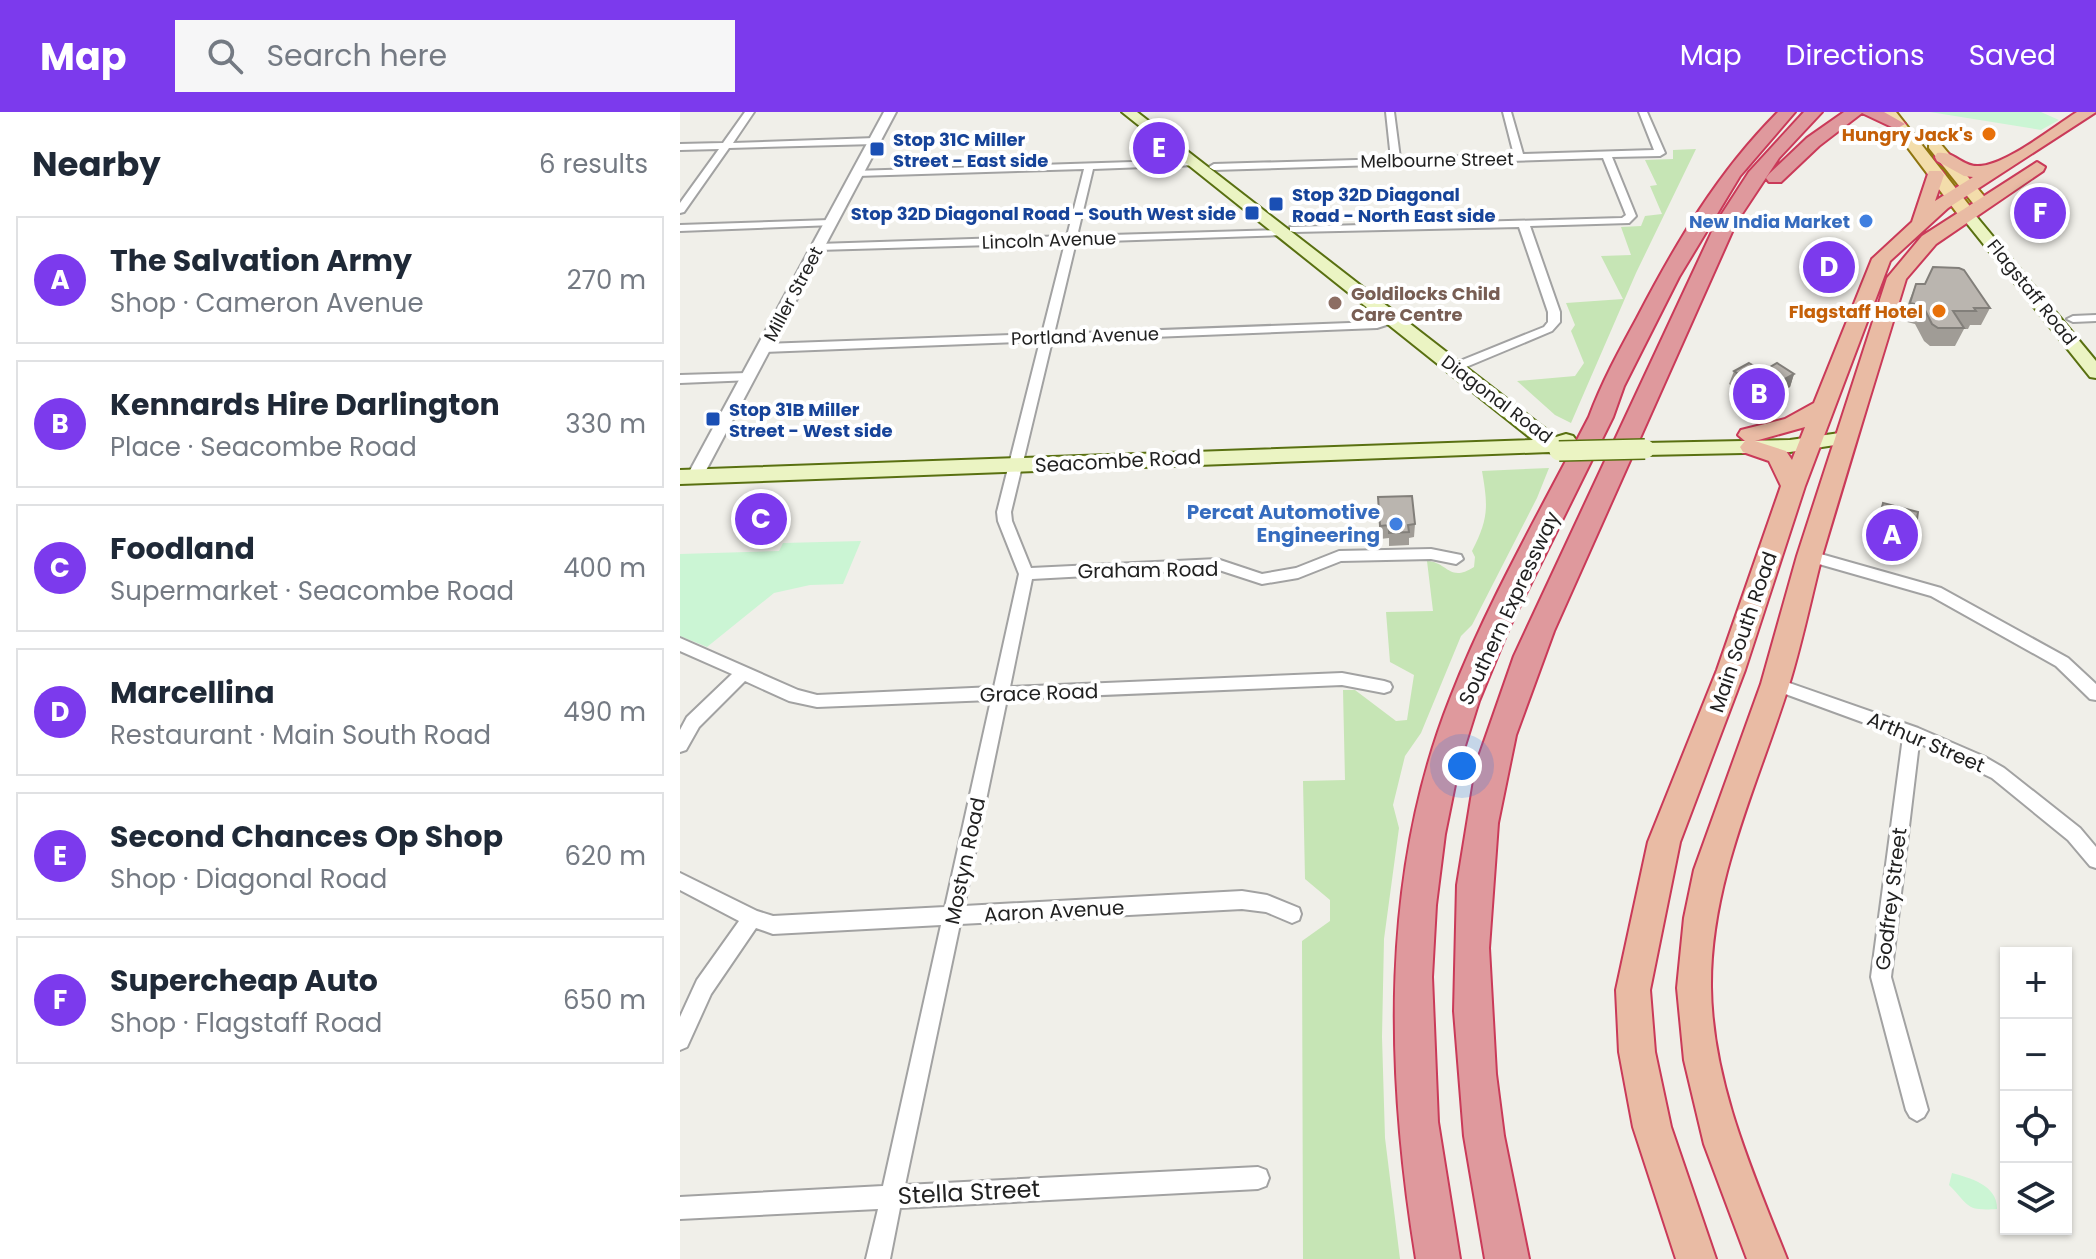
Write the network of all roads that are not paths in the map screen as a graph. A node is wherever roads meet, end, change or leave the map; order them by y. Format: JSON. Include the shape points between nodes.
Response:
{"nodes":[{"id":1,"x":750,"y":112,"type":"edge"},
{"id":2,"x":890,"y":112,"type":"edge"},
{"id":3,"x":1129,"y":112,"type":"edge"},
{"id":4,"x":1143,"y":112,"type":"edge"},
{"id":5,"x":1390,"y":112,"type":"edge"},
{"id":6,"x":1507,"y":112,"type":"edge"},
{"id":7,"x":1643,"y":112,"type":"edge"},
{"id":8,"x":1760,"y":112,"type":"edge"},
{"id":9,"x":1787,"y":112,"type":"edge"},
{"id":10,"x":1814,"y":112,"type":"edge"},
{"id":11,"x":1856,"y":112,"type":"edge"},
{"id":12,"x":1870,"y":112,"type":"edge"},
{"id":13,"x":2088,"y":112,"type":"edge"},
{"id":14,"x":1892,"y":118,"type":"edge"},
{"id":15,"x":1917,"y":122,"type":"dead end"},
{"id":16,"x":2096,"y":127,"type":"edge"},
{"id":17,"x":1736,"y":136,"type":"dead end"},
{"id":18,"x":875,"y":141,"type":"junction"},
{"id":19,"x":726,"y":146,"type":"junction"},
{"id":20,"x":680,"y":147,"type":"edge"},
{"id":21,"x":1607,"y":156,"type":"junction"},
{"id":22,"x":1943,"y":157,"type":"junction"},
{"id":23,"x":1520,"y":159,"type":"junction"},
{"id":24,"x":1396,"y":161,"type":"junction"},
{"id":25,"x":1204,"y":166,"type":"junction"},
{"id":26,"x":1089,"y":167,"type":"junction"},
{"id":27,"x":1997,"y":170,"type":"junction"},
{"id":28,"x":857,"y":173,"type":"junction"},
{"id":29,"x":1935,"y":175,"type":"junction"},
{"id":30,"x":1700,"y":185,"type":"dead end"},
{"id":31,"x":1969,"y":188,"type":"junction"},
{"id":32,"x":1952,"y":197,"type":"junction"},
{"id":33,"x":681,"y":207,"type":"edge"},
{"id":34,"x":1974,"y":208,"type":"junction"},
{"id":35,"x":1920,"y":221,"type":"junction"},
{"id":36,"x":830,"y":223,"type":"junction"},
{"id":37,"x":1524,"y":225,"type":"junction"},
{"id":38,"x":680,"y":228,"type":"edge"},
{"id":39,"x":1287,"y":231,"type":"junction"},
{"id":40,"x":1993,"y":231,"type":"junction"},
{"id":41,"x":1940,"y":232,"type":"junction"},
{"id":42,"x":1072,"y":239,"type":"junction"},
{"id":43,"x":818,"y":247,"type":"junction"},
{"id":44,"x":2024,"y":257,"type":"dead end"},
{"id":45,"x":1692,"y":303,"type":"junction"},
{"id":46,"x":2096,"y":318,"type":"edge"},
{"id":47,"x":1399,"y":319,"type":"junction"},
{"id":48,"x":2067,"y":324,"type":"junction"},
{"id":49,"x":1047,"y":338,"type":"junction"},
{"id":50,"x":2096,"y":345,"type":"edge"},
{"id":51,"x":764,"y":348,"type":"junction"},
{"id":52,"x":1459,"y":366,"type":"junction"},
{"id":53,"x":2096,"y":373,"type":"edge"},
{"id":54,"x":748,"y":377,"type":"junction"},
{"id":55,"x":680,"y":379,"type":"edge"},
{"id":56,"x":1612,"y":386,"type":"junction"},
{"id":57,"x":1824,"y":407,"type":"junction"},
{"id":58,"x":1847,"y":438,"type":"junction"},
{"id":59,"x":1813,"y":440,"type":"junction"},
{"id":60,"x":1750,"y":441,"type":"junction"},
{"id":61,"x":1560,"y":445,"type":"junction"},
{"id":62,"x":1015,"y":466,"type":"junction"},
{"id":63,"x":688,"y":476,"type":"edge"},
{"id":64,"x":1793,"y":486,"type":"junction"},
{"id":65,"x":1810,"y":556,"type":"junction"},
{"id":66,"x":1456,"y":559,"type":"dead end"},
{"id":67,"x":1026,"y":574,"type":"junction"},
{"id":68,"x":680,"y":644,"type":"edge"},
{"id":69,"x":1731,"y":670,"type":"junction"},
{"id":70,"x":744,"y":672,"type":"junction"},
{"id":71,"x":1775,"y":684,"type":"junction"},
{"id":72,"x":1384,"y":687,"type":"dead end"},
{"id":73,"x":1001,"y":694,"type":"junction"},
{"id":74,"x":2096,"y":694,"type":"edge"},
{"id":75,"x":1912,"y":733,"type":"junction"},
{"id":76,"x":680,"y":745,"type":"edge"},
{"id":77,"x":2096,"y":860,"type":"edge"},
{"id":78,"x":680,"y":881,"type":"edge"},
{"id":79,"x":1292,"y":914,"type":"dead end"},
{"id":80,"x":953,"y":917,"type":"junction"},
{"id":81,"x":752,"y":918,"type":"junction"},
{"id":82,"x":680,"y":1040,"type":"edge"},
{"id":83,"x":1917,"y":1110,"type":"dead end"},
{"id":84,"x":1258,"y":1178,"type":"dead end"},
{"id":85,"x":892,"y":1196,"type":"junction"},
{"id":86,"x":680,"y":1208,"type":"edge"},
{"id":87,"x":878,"y":1259,"type":"edge"},
{"id":88,"x":1438,"y":1259,"type":"edge"},
{"id":89,"x":1507,"y":1259,"type":"edge"},
{"id":90,"x":1696,"y":1259,"type":"edge"},
{"id":91,"x":1767,"y":1259,"type":"edge"}],
"edges":[{"from":1,"to":19,"type":"street"},
{"from":2,"to":18,"type":"street","name":"Miller Street"},
{"from":3,"to":25,"type":"main road","name":"Diagonal Road"},
{"from":4,"to":25,"type":"main road","name":"Diagonal Road"},
{"from":5,"to":24,"type":"street"},
{"from":6,"to":23,"type":"street"},
{"from":7,"to":21,"type":"street","name":"Melbourne Street","via":[[1660,153]]},
{"from":8,"to":17,"type":"highway"},
{"from":9,"to":56,"type":"highway","name":"Southern Expressway","via":[[1716,195]]},
{"from":10,"to":45,"type":"highway","name":"Southern Expressway","via":[[1767,158],[1734,204]]},
{"from":11,"to":45,"type":"highway","via":[[1800,153],[1755,201]]},
{"from":12,"to":14,"type":"highway"},
{"from":13,"to":27,"type":"highway","name":"Main South Road"},
{"from":14,"to":29,"type":"main road"},
{"from":15,"to":22,"type":"main road"},
{"from":16,"to":34,"type":"highway","name":"Main South Road"},
{"from":18,"to":19,"type":"street"},
{"from":18,"to":28,"type":"street","name":"Miller Street"},
{"from":19,"to":20,"type":"street"},
{"from":19,"to":33,"type":"street"},
{"from":21,"to":23,"type":"street","name":"Melbourne Street"},
{"from":21,"to":37,"type":"street","name":"Lincoln Avenue","via":[[1630,219]]},
{"from":22,"to":27,"type":"highway","via":[[1970,172]]},
{"from":22,"to":31,"type":"main road"},
{"from":23,"to":24,"type":"street","name":"Melbourne Street"},
{"from":24,"to":25,"type":"street","name":"Melbourne Street"},
{"from":25,"to":26,"type":"street","name":"Melbourne Street"},
{"from":25,"to":39,"type":"main road","name":"Diagonal Road"},
{"from":26,"to":28,"type":"street","name":"Melbourne Street"},
{"from":26,"to":42,"type":"street"},
{"from":27,"to":31,"type":"highway","name":"Main South Road"},
{"from":28,"to":36,"type":"street","name":"Miller Street"},
{"from":29,"to":32,"type":"main road"},
{"from":29,"to":35,"type":"highway"},
{"from":30,"to":56,"type":"highway","via":[[1642,304]]},
{"from":31,"to":32,"type":"highway","name":"Main South Road"},
{"from":31,"to":34,"type":"main road"},
{"from":32,"to":34,"type":"main road"},
{"from":32,"to":35,"type":"highway","name":"Main South Road"},
{"from":34,"to":40,"type":"main road","name":"Flagstaff Road"},
{"from":34,"to":41,"type":"highway","name":"Main South Road"},
{"from":35,"to":57,"type":"highway","name":"Main South Road","via":[[1881,259]]},
{"from":36,"to":38,"type":"street"},
{"from":36,"to":43,"type":"street","name":"Miller Street"},
{"from":37,"to":39,"type":"street","name":"Lincoln Avenue"},
{"from":37,"to":52,"type":"street","via":[[1554,322]]},
{"from":39,"to":42,"type":"street","name":"Lincoln Avenue"},
{"from":39,"to":47,"type":"main road","name":"Diagonal Road"},
{"from":40,"to":41,"type":"main road"},
{"from":40,"to":48,"type":"main road","name":"Flagstaff Road","via":[[2047,310]]},
{"from":41,"to":58,"type":"highway","name":"Main South Road","via":[[1897,278]]},
{"from":42,"to":43,"type":"street","name":"Lincoln Avenue"},
{"from":42,"to":49,"type":"street"},
{"from":43,"to":51,"type":"street","name":"Miller Street"},
{"from":44,"to":48,"type":"main road","name":"Flagstaff Road"},
{"from":45,"to":89,"type":"highway","name":"Southern Expressway","via":[[1541,627],[1494,760],[1475,872],[1472,946],[1485,1143]]},
{"from":46,"to":48,"type":"street"},
{"from":47,"to":49,"type":"street","name":"Portland Avenue","via":[[1377,325]]},
{"from":47,"to":52,"type":"main road","name":"Diagonal Road"},
{"from":48,"to":50,"type":"main road","name":"Flagstaff Road"},
{"from":48,"to":53,"type":"main road","name":"Flagstaff Road"},
{"from":49,"to":51,"type":"street","name":"Portland Avenue"},
{"from":49,"to":62,"type":"street"},
{"from":51,"to":54,"type":"street","name":"Miller Street"},
{"from":52,"to":61,"type":"main road","name":"Diagonal Road"},
{"from":54,"to":55,"type":"street"},
{"from":54,"to":63,"type":"street","name":"Miller Street"},
{"from":56,"to":88,"type":"highway","name":"Southern Expressway","via":[[1481,661],[1433,810],[1415,945],[1413,1037]]},
{"from":57,"to":59,"type":"highway","name":"Main South Road"},
{"from":57,"to":60,"type":"highway"},
{"from":58,"to":59,"type":"main road","name":"Seacombe Road"},
{"from":58,"to":65,"type":"highway","name":"Main South Road"},
{"from":59,"to":60,"type":"main road","name":"Seacombe Road"},
{"from":59,"to":64,"type":"highway","name":"Main South Road"},
{"from":60,"to":61,"type":"main road","name":"Seacombe Road","bridge":true},
{"from":60,"to":64,"type":"highway","via":[[1778,456]]},
{"from":61,"to":62,"type":"main road","name":"Seacombe Road"},
{"from":62,"to":63,"type":"main road","name":"Seacombe Road"},
{"from":62,"to":67,"type":"street","via":[[1005,521]]},
{"from":64,"to":69,"type":"highway","name":"Main South Road"},
{"from":65,"to":71,"type":"highway","name":"Main South Road"},
{"from":65,"to":74,"type":"street","via":[[1936,592],[2051,655]]},
{"from":66,"to":67,"type":"street","name":"Graham Road","via":[[1431,554],[1339,556],[1298,573],[1262,579],[1217,564]]},
{"from":67,"to":73,"type":"street","name":"Mostyn Road"},
{"from":68,"to":70,"type":"street","name":"Grace Road"},
{"from":69,"to":71,"type":"highway"},
{"from":69,"to":90,"type":"highway","name":"Main South Road","via":[[1664,842],[1633,990],[1637,1052],[1652,1127]]},
{"from":70,"to":73,"type":"street","name":"Grace Road","via":[[817,701]]},
{"from":70,"to":76,"type":"street","via":[[693,722]]},
{"from":71,"to":75,"type":"street","name":"Arthur Street"},
{"from":71,"to":91,"type":"highway","name":"Main South Road","via":[[1710,870],[1694,988],[1707,1088]]},
{"from":72,"to":73,"type":"street","name":"Grace Road","via":[[1342,679]]},
{"from":73,"to":80,"type":"street","name":"Mostyn Road"},
{"from":75,"to":77,"type":"street","name":"Arthur Street","via":[[1998,773],[2074,834]]},
{"from":75,"to":83,"type":"street","name":"Godfrey Street","via":[[1881,977]]},
{"from":78,"to":81,"type":"street","name":"Aaron Avenue"},
{"from":79,"to":80,"type":"street","name":"Aaron Avenue","via":[[1242,900]]},
{"from":80,"to":81,"type":"street","name":"Aaron Avenue","via":[[773,925]]},
{"from":80,"to":85,"type":"street","name":"Mostyn Road"},
{"from":81,"to":82,"type":"street","via":[[704,987]]},
{"from":84,"to":85,"type":"street","name":"Stella Street"},
{"from":85,"to":86,"type":"street","name":"Stella Street"},
{"from":85,"to":87,"type":"street","name":"Mostyn Road"}]}
